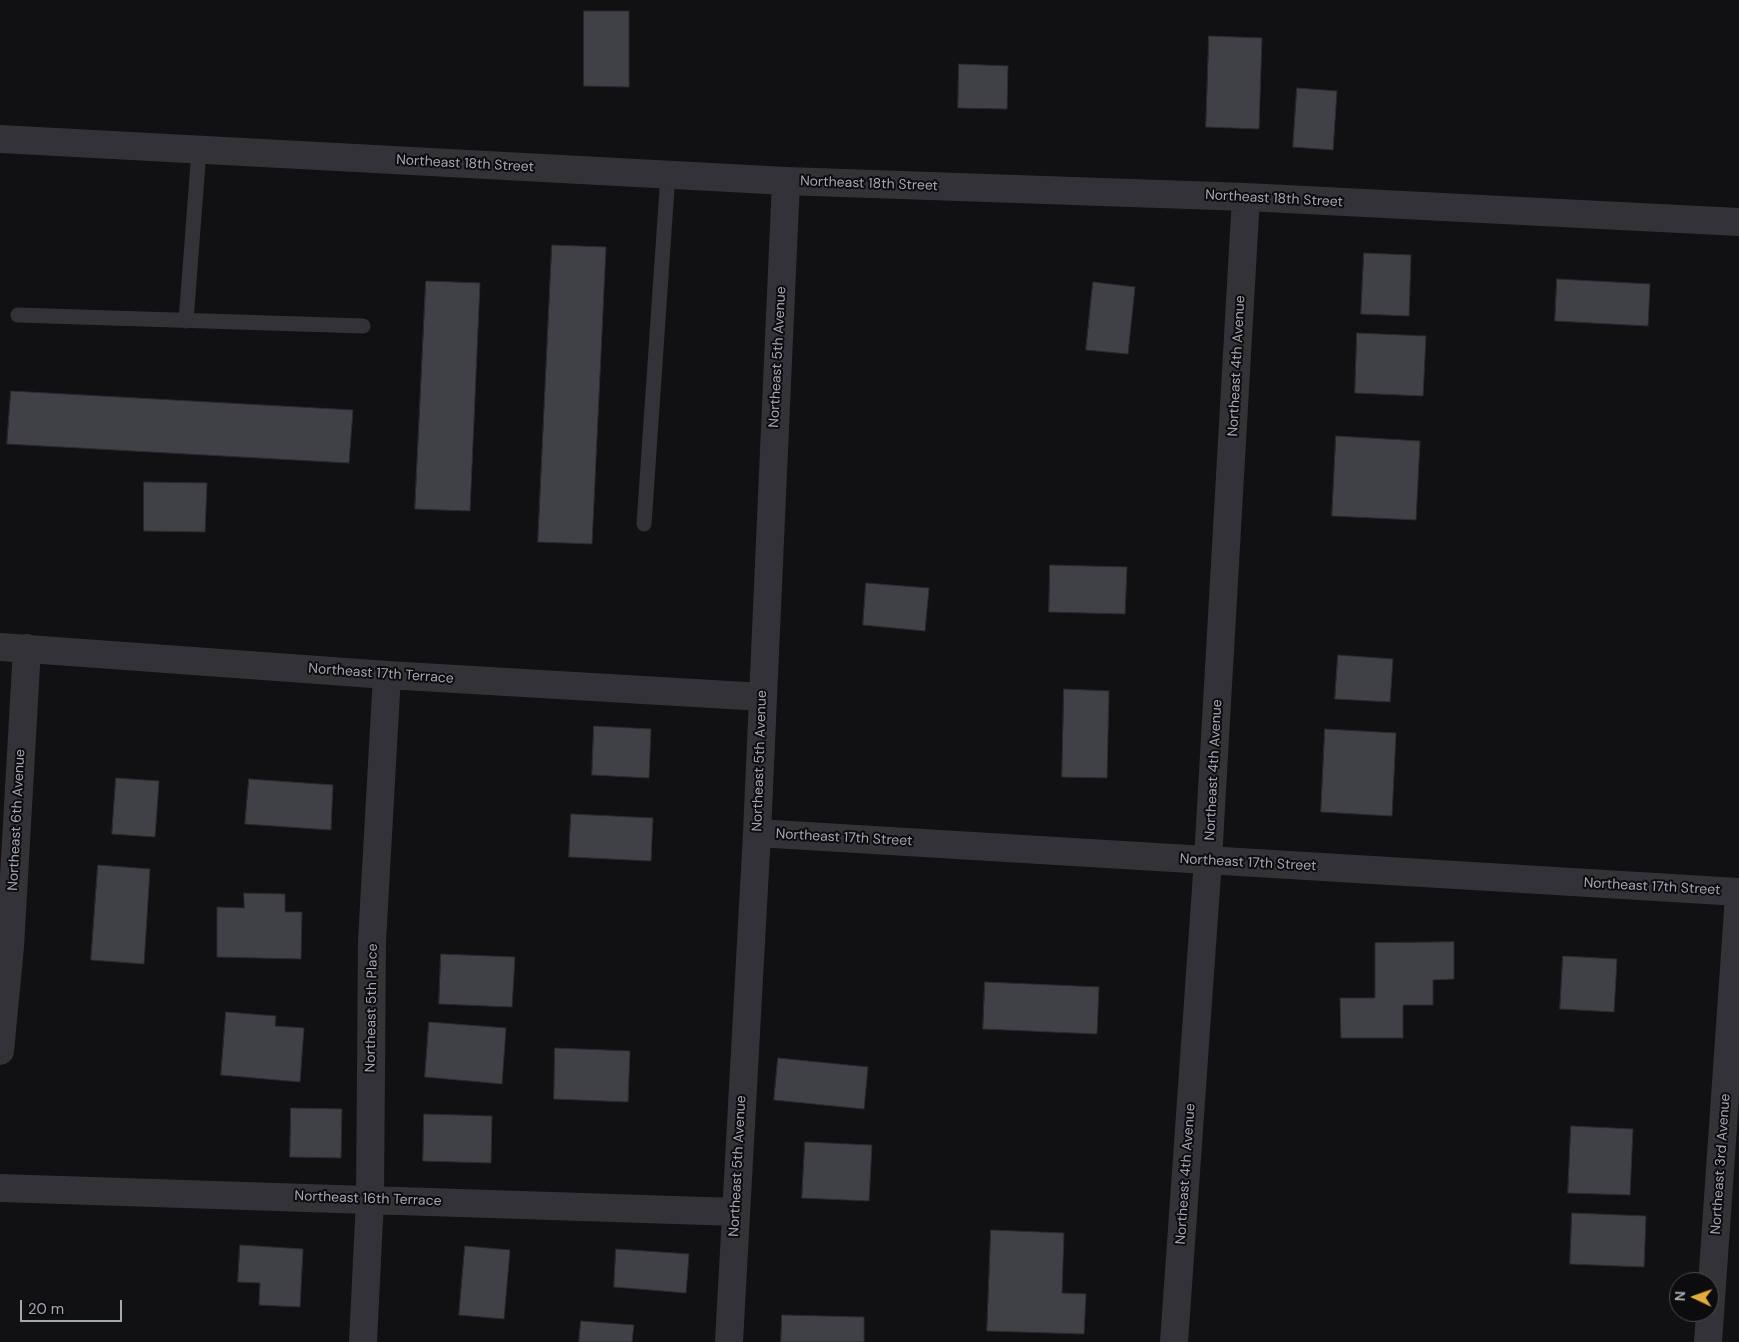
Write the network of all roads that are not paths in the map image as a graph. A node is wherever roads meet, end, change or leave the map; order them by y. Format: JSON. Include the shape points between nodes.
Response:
{"nodes":[{"id":1,"x":0,"y":139,"type":"edge"},
{"id":2,"x":199,"y":150,"type":"junction"},
{"id":3,"x":668,"y":174,"type":"junction"},
{"id":4,"x":786,"y":181,"type":"junction"},
{"id":5,"x":1246,"y":197,"type":"junction"},
{"id":6,"x":1739,"y":222,"type":"edge"},
{"id":7,"x":18,"y":315,"type":"dead end"},
{"id":8,"x":186,"y":321,"type":"junction"},
{"id":9,"x":363,"y":326,"type":"dead end"},
{"id":10,"x":644,"y":524,"type":"dead end"},
{"id":11,"x":0,"y":647,"type":"edge"},
{"id":12,"x":27,"y":648,"type":"junction"},
{"id":13,"x":387,"y":675,"type":"junction"},
{"id":14,"x":763,"y":697,"type":"junction"},
{"id":15,"x":757,"y":833,"type":"junction"},
{"id":16,"x":1208,"y":860,"type":"junction"},
{"id":17,"x":1739,"y":892,"type":"edge"},
{"id":18,"x":1739,"y":896,"type":"edge"},
{"id":19,"x":0,"y":1051,"type":"edge"},
{"id":20,"x":0,"y":1188,"type":"edge"},
{"id":21,"x":370,"y":1199,"type":"junction"},
{"id":22,"x":736,"y":1212,"type":"junction"},
{"id":23,"x":363,"y":1342,"type":"edge"},
{"id":24,"x":729,"y":1342,"type":"edge"},
{"id":25,"x":1174,"y":1342,"type":"edge"},
{"id":26,"x":1708,"y":1342,"type":"edge"}],
"edges":[{"from":1,"to":2,"type":"street","name":"Northeast 18th Street"},
{"from":2,"to":3,"type":"street","name":"Northeast 18th Street"},
{"from":2,"to":8,"type":"lane"},
{"from":3,"to":4,"type":"street","name":"Northeast 18th Street"},
{"from":3,"to":10,"type":"lane"},
{"from":4,"to":5,"type":"street","name":"Northeast 18th Street"},
{"from":4,"to":14,"type":"street","name":"Northeast 5th Avenue"},
{"from":5,"to":6,"type":"street","name":"Northeast 18th Street"},
{"from":5,"to":16,"type":"street","name":"Northeast 4th Avenue"},
{"from":7,"to":8,"type":"lane"},
{"from":8,"to":9,"type":"lane"},
{"from":11,"to":12,"type":"street","name":"Northeast 17th Terrace"},
{"from":12,"to":13,"type":"street","name":"Northeast 17th Terrace"},
{"from":12,"to":19,"type":"street","name":"Northeast 6th Avenue","via":[[10,947]]},
{"from":13,"to":14,"type":"street","name":"Northeast 17th Terrace"},
{"from":13,"to":21,"type":"street","name":"Northeast 5th Place","via":[[372,941]]},
{"from":14,"to":15,"type":"street","name":"Northeast 5th Avenue"},
{"from":15,"to":16,"type":"street","name":"Northeast 17th Street"},
{"from":15,"to":22,"type":"street","name":"Northeast 5th Avenue"},
{"from":16,"to":17,"type":"street","name":"Northeast 17th Street"},
{"from":16,"to":25,"type":"street","name":"Northeast 4th Avenue"},
{"from":18,"to":26,"type":"street","name":"Northeast 3rd Avenue"},
{"from":20,"to":21,"type":"street","name":"Northeast 16th Terrace"},
{"from":21,"to":22,"type":"street","name":"Northeast 16th Terrace"},
{"from":21,"to":23,"type":"street","name":"Northeast 5th Place"},
{"from":22,"to":24,"type":"street","name":"Northeast 5th Avenue"}]}
